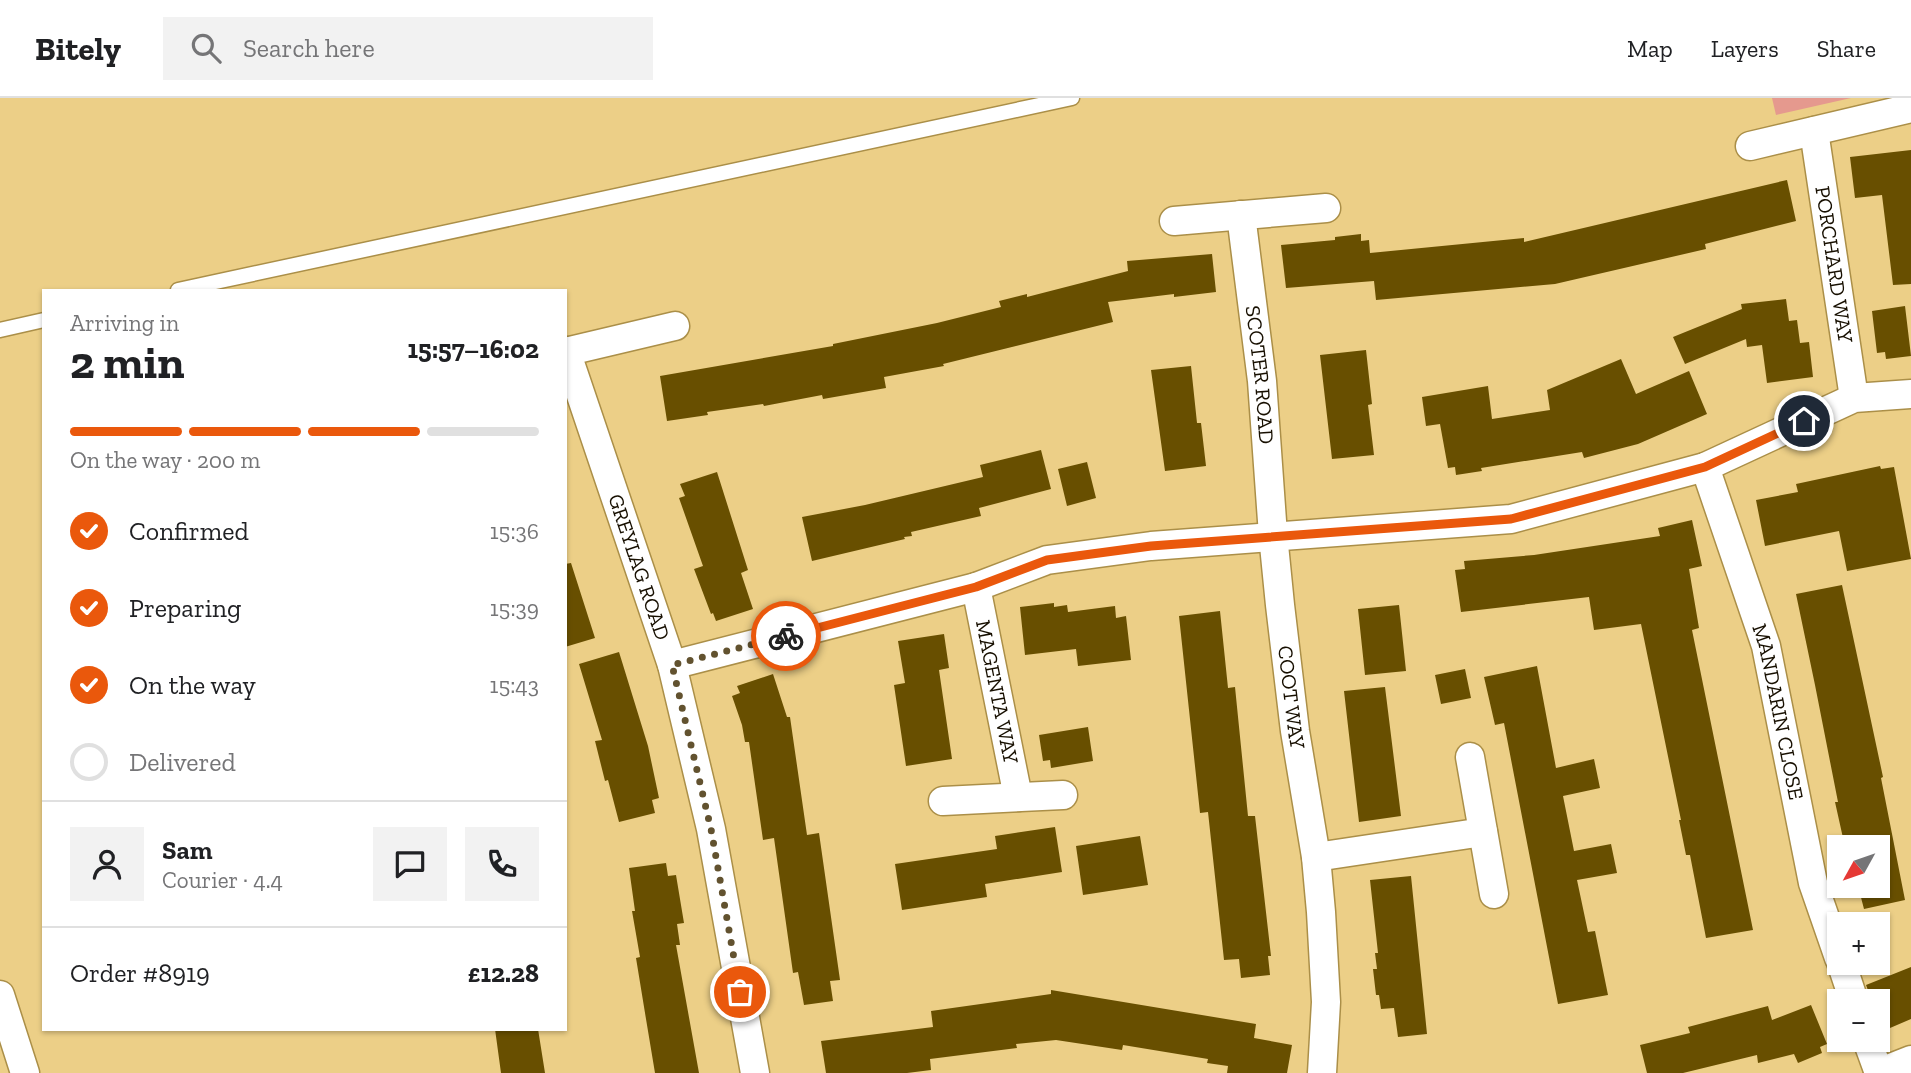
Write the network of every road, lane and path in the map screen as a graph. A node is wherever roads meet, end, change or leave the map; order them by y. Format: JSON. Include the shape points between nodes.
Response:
{"nodes":[{"id":1,"x":1072,"y":98,"type":"edge"},
{"id":2,"x":1911,"y":108,"type":"edge"},
{"id":3,"x":1814,"y":131,"type":"junction"},
{"id":4,"x":1750,"y":146,"type":"dead end"},
{"id":5,"x":1326,"y":208,"type":"dead end"},
{"id":6,"x":1241,"y":215,"type":"junction"},
{"id":7,"x":1174,"y":221,"type":"dead end"},
{"id":8,"x":183,"y":289,"type":"edge"},
{"id":9,"x":42,"y":320,"type":"edge"},
{"id":10,"x":676,"y":326,"type":"dead end"},
{"id":11,"x":0,"y":330,"type":"edge"},
{"id":12,"x":567,"y":351,"type":"edge"},
{"id":13,"x":567,"y":354,"type":"edge"},
{"id":14,"x":1911,"y":394,"type":"edge"},
{"id":15,"x":1854,"y":398,"type":"junction"},
{"id":16,"x":1705,"y":467,"type":"junction"},
{"id":17,"x":1273,"y":535,"type":"junction"},
{"id":18,"x":976,"y":587,"type":"junction"},
{"id":19,"x":672,"y":665,"type":"junction"},
{"id":20,"x":1470,"y":757,"type":"dead end"},
{"id":21,"x":1063,"y":795,"type":"dead end"},
{"id":22,"x":1018,"y":797,"type":"junction"},
{"id":23,"x":943,"y":801,"type":"dead end"},
{"id":24,"x":1483,"y":832,"type":"junction"},
{"id":25,"x":1316,"y":857,"type":"junction"},
{"id":26,"x":1494,"y":894,"type":"dead end"},
{"id":27,"x":1827,"y":923,"type":"edge"},
{"id":28,"x":0,"y":995,"type":"edge"},
{"id":29,"x":1871,"y":1052,"type":"edge"},
{"id":30,"x":1911,"y":1060,"type":"edge"},
{"id":31,"x":25,"y":1073,"type":"edge"},
{"id":32,"x":755,"y":1073,"type":"edge"},
{"id":33,"x":1322,"y":1073,"type":"edge"},
{"id":34,"x":1878,"y":1073,"type":"edge"}],
"edges":[{"from":1,"to":8,"type":"lane"},
{"from":2,"to":3,"type":"street"},
{"from":3,"to":4,"type":"street"},
{"from":3,"to":15,"type":"street","name":"PORCHARD WAY"},
{"from":5,"to":6,"type":"street"},
{"from":6,"to":7,"type":"street"},
{"from":6,"to":17,"type":"street","name":"SCOTER ROAD","via":[[1262,381]]},
{"from":9,"to":11,"type":"lane"},
{"from":10,"to":12,"type":"street","name":"GREYLAG ROAD"},
{"from":13,"to":19,"type":"street","name":"GREYLAG ROAD"},
{"from":14,"to":15,"type":"street"},
{"from":15,"to":16,"type":"street"},
{"from":16,"to":17,"type":"street","via":[[1511,519]]},
{"from":16,"to":27,"type":"street","name":"MANDARIN CLOSE","via":[[1766,646],[1813,883]]},
{"from":17,"to":18,"type":"street","via":[[1047,560]]},
{"from":17,"to":25,"type":"street","name":"COOT WAY","via":[[1295,731]]},
{"from":18,"to":19,"type":"street"},
{"from":18,"to":22,"type":"street","name":"MAGENTA WAY"},
{"from":19,"to":32,"type":"street","name":"GREYLAG ROAD","via":[[711,829]]},
{"from":20,"to":24,"type":"street"},
{"from":21,"to":22,"type":"street","name":"MAGENTA WAY"},
{"from":22,"to":23,"type":"street","name":"MAGENTA WAY"},
{"from":24,"to":25,"type":"street"},
{"from":24,"to":26,"type":"street"},
{"from":25,"to":33,"type":"street","name":"COOT WAY","via":[[1326,1002]]},
{"from":28,"to":31,"type":"street"},
{"from":29,"to":34,"type":"street"},
{"from":30,"to":34,"type":"street"}]}
